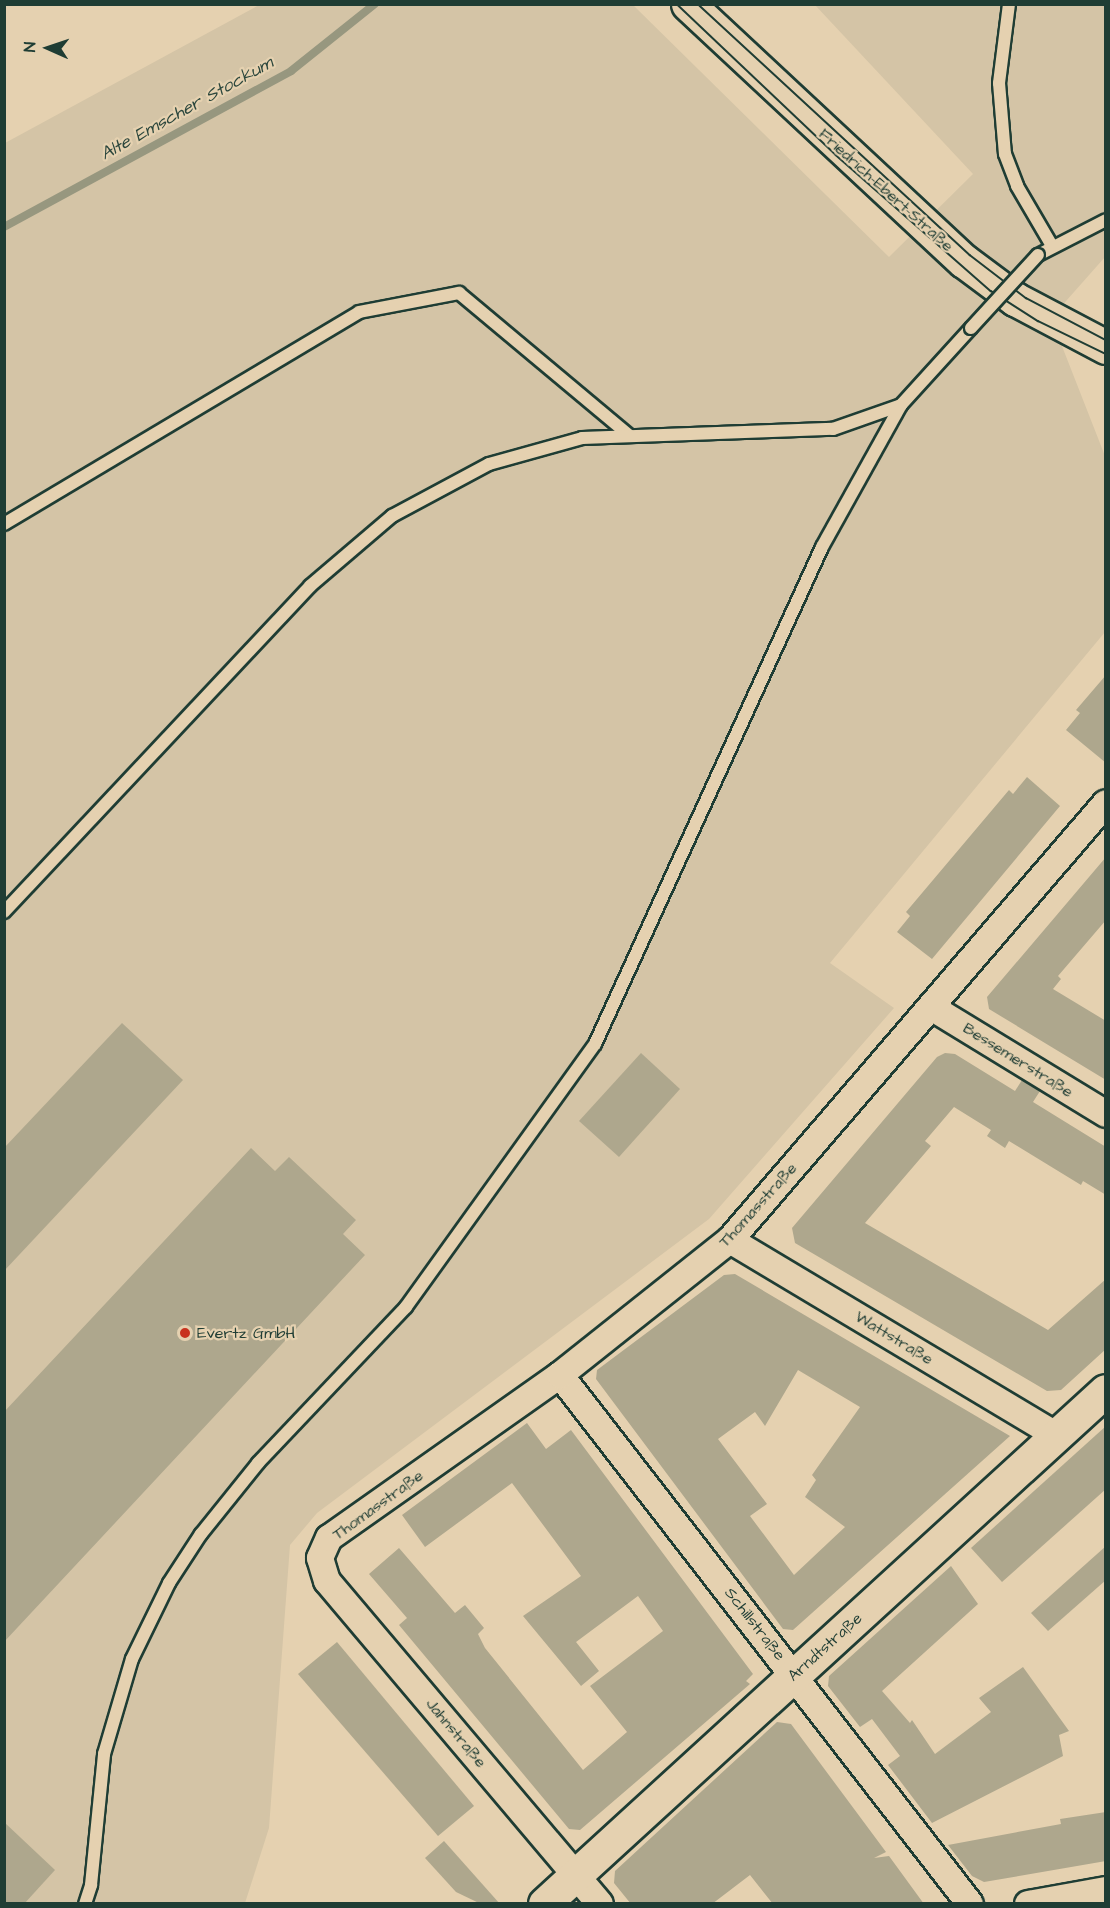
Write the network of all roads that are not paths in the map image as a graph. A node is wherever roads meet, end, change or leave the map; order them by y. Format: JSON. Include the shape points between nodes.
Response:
{"nodes":[{"id":1,"x":688,"y":4,"type":"edge"},
{"id":2,"x":1009,"y":4,"type":"edge"},
{"id":3,"x":1106,"y":220,"type":"edge"},
{"id":4,"x":1052,"y":246,"type":"junction"},
{"id":5,"x":1106,"y":347,"type":"edge"},
{"id":6,"x":901,"y":405,"type":"junction"},
{"id":7,"x":629,"y":435,"type":"junction"},
{"id":8,"x":4,"y":524,"type":"edge"},
{"id":9,"x":1106,"y":803,"type":"edge"},
{"id":10,"x":4,"y":912,"type":"edge"},
{"id":11,"x":931,"y":1007,"type":"junction"},
{"id":12,"x":1106,"y":1114,"type":"edge"},
{"id":13,"x":730,"y":1240,"type":"junction"},
{"id":14,"x":560,"y":1375,"type":"junction"},
{"id":15,"x":1106,"y":1391,"type":"edge"},
{"id":16,"x":1058,"y":1436,"type":"junction"},
{"id":17,"x":320,"y":1558,"type":"joint"},
{"id":18,"x":795,"y":1675,"type":"junction"},
{"id":19,"x":575,"y":1874,"type":"junction"},
{"id":20,"x":1106,"y":1890,"type":"edge"},
{"id":21,"x":85,"y":1904,"type":"edge"},
{"id":22,"x":545,"y":1904,"type":"edge"},
{"id":23,"x":600,"y":1904,"type":"edge"},
{"id":24,"x":970,"y":1904,"type":"edge"},
{"id":25,"x":1028,"y":1904,"type":"edge"}],
"edges":[{"from":1,"to":5,"type":"main road","name":"Friedrich-Ebert-Straße","via":[[964,261],[1015,299]]},
{"from":2,"to":4,"type":"lane","via":[[999,83],[1005,154],[1017,186]]},
{"from":3,"to":4,"type":"lane"},
{"from":4,"to":6,"type":"lane","bridge":true,"via":[[1038,255]]},
{"from":6,"to":7,"type":"lane","via":[[833,429],[702,436]]},
{"from":6,"to":21,"type":"lane","via":[[822,547],[595,1044],[406,1307],[258,1463],[201,1534],[169,1583],[132,1659],[104,1754],[91,1886]]},
{"from":7,"to":8,"type":"lane","via":[[459,293],[359,312]]},
{"from":7,"to":10,"type":"lane","via":[[582,438],[489,464],[392,516],[310,586]]},
{"from":9,"to":11,"type":"street","name":"Thomasstraße"},
{"from":11,"to":12,"type":"street","name":"Bessemerstraße"},
{"from":11,"to":13,"type":"street","name":"Thomasstraße"},
{"from":13,"to":14,"type":"street","name":"Thomasstraße"},
{"from":13,"to":16,"type":"street","name":"Wattstraße"},
{"from":14,"to":17,"type":"street","name":"Thomasstraße","via":[[329,1538]]},
{"from":14,"to":18,"type":"street","name":"Schillstraße"},
{"from":15,"to":16,"type":"street","name":"Arndtstraße"},
{"from":16,"to":18,"type":"street","name":"Arndtstraße"},
{"from":17,"to":19,"type":"street","name":"Jahnstraße","via":[[327,1581]]},
{"from":18,"to":19,"type":"street","name":"Arndtstraße"},
{"from":18,"to":24,"type":"street","name":"Schillstraße"},
{"from":19,"to":22,"type":"street","name":"Arndtstraße"},
{"from":19,"to":23,"type":"street","name":"Jahnstraße"},
{"from":20,"to":25,"type":"street"}]}
